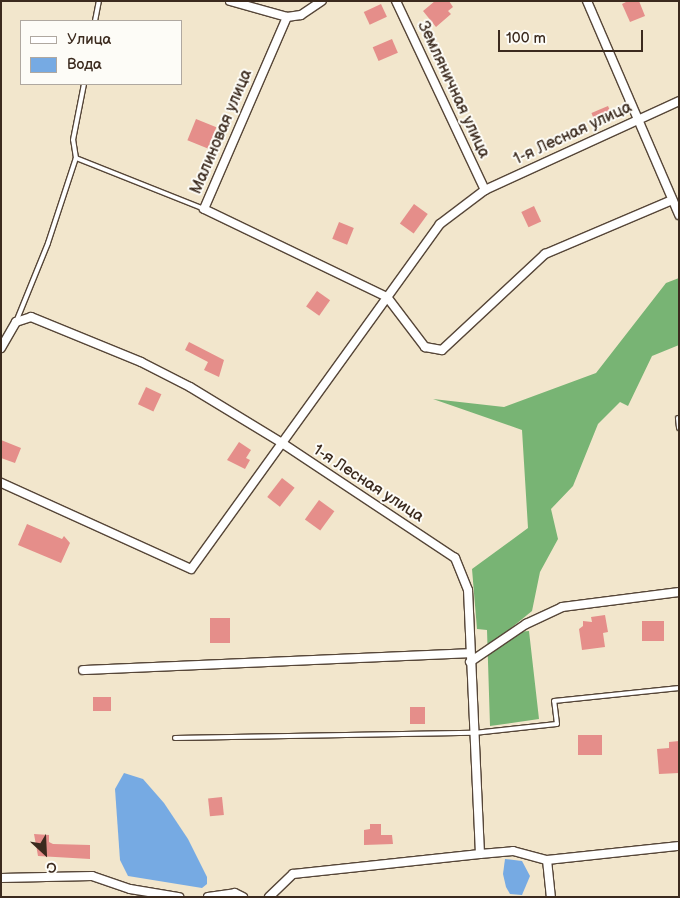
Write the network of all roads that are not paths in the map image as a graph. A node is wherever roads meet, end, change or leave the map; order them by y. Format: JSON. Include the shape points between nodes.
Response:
{"nodes":[{"id":1,"x":99,"y":1,"type":"edge"},
{"id":2,"x":230,"y":1,"type":"edge"},
{"id":3,"x":322,"y":1,"type":"edge"},
{"id":4,"x":396,"y":1,"type":"edge"},
{"id":5,"x":587,"y":1,"type":"edge"},
{"id":6,"x":287,"y":17,"type":"junction"},
{"id":7,"x":95,"y":20,"type":"edge"},
{"id":8,"x":84,"y":85,"type":"edge"},
{"id":9,"x":679,"y":101,"type":"edge"},
{"id":10,"x":638,"y":119,"type":"junction"},
{"id":11,"x":76,"y":158,"type":"junction"},
{"id":12,"x":485,"y":190,"type":"junction"},
{"id":13,"x":672,"y":200,"type":"junction"},
{"id":14,"x":204,"y":209,"type":"junction"},
{"id":15,"x":679,"y":215,"type":"edge"},
{"id":16,"x":387,"y":297,"type":"junction"},
{"id":17,"x":16,"y":322,"type":"junction"},
{"id":18,"x":1,"y":348,"type":"edge"},
{"id":19,"x":678,"y":418,"type":"dead end"},
{"id":20,"x":679,"y":428,"type":"edge"},
{"id":21,"x":282,"y":443,"type":"junction"},
{"id":22,"x":1,"y":483,"type":"edge"},
{"id":23,"x":679,"y":592,"type":"edge"},
{"id":24,"x":470,"y":653,"type":"junction"},
{"id":25,"x":470,"y":662,"type":"junction"},
{"id":26,"x":83,"y":670,"type":"dead end"},
{"id":27,"x":679,"y":688,"type":"edge"},
{"id":28,"x":474,"y":733,"type":"junction"},
{"id":29,"x":176,"y":738,"type":"dead end"},
{"id":30,"x":679,"y":846,"type":"edge"},
{"id":31,"x":480,"y":854,"type":"junction"},
{"id":32,"x":547,"y":860,"type":"junction"},
{"id":33,"x":1,"y":878,"type":"edge"},
{"id":34,"x":178,"y":897,"type":"edge"},
{"id":35,"x":208,"y":897,"type":"edge"},
{"id":36,"x":243,"y":897,"type":"edge"},
{"id":37,"x":269,"y":897,"type":"edge"},
{"id":38,"x":551,"y":897,"type":"edge"}],
"edges":[{"from":1,"to":7,"type":"lane"},
{"from":2,"to":6,"type":"street"},
{"from":3,"to":6,"type":"street","via":[[301,15]]},
{"from":4,"to":12,"type":"street","name":"Земляничная улица"},
{"from":5,"to":10,"type":"street"},
{"from":6,"to":14,"type":"street","name":"Малиновая улица"},
{"from":8,"to":11,"type":"lane","via":[[73,140]]},
{"from":9,"to":10,"type":"street","name":"1-я Лесная улица"},
{"from":10,"to":12,"type":"street","name":"1-я Лесная улица"},
{"from":10,"to":13,"type":"street"},
{"from":11,"to":14,"type":"lane"},
{"from":11,"to":17,"type":"lane","via":[[48,243]]},
{"from":12,"to":16,"type":"street","name":"1-я Лесная улица","via":[[440,224]]},
{"from":13,"to":15,"type":"street"},
{"from":13,"to":16,"type":"street","via":[[545,254],[442,350],[426,347]]},
{"from":14,"to":16,"type":"street","name":"Малиновая улица"},
{"from":16,"to":21,"type":"street","name":"1-я Лесная улица"},
{"from":17,"to":18,"type":"street"},
{"from":17,"to":21,"type":"street","via":[[31,317],[141,362],[190,387]]},
{"from":19,"to":20,"type":"lane"},
{"from":21,"to":22,"type":"street","via":[[191,569]]},
{"from":21,"to":24,"type":"street","name":"1-я Лесная улица","via":[[456,558],[468,590]]},
{"from":23,"to":25,"type":"street","via":[[562,607],[526,624]]},
{"from":24,"to":25,"type":"street","name":"1-я Лесная улица"},
{"from":24,"to":26,"type":"street"},
{"from":25,"to":28,"type":"street","name":"1-я Лесная улица"},
{"from":27,"to":28,"type":"lane","via":[[554,701],[557,724]]},
{"from":28,"to":29,"type":"lane"},
{"from":28,"to":31,"type":"street","name":"1-я Лесная улица"},
{"from":30,"to":32,"type":"street"},
{"from":31,"to":32,"type":"street","via":[[513,851]]},
{"from":31,"to":37,"type":"street","via":[[293,874]]},
{"from":32,"to":38,"type":"street"},
{"from":33,"to":34,"type":"street","via":[[92,876],[130,889]]},
{"from":35,"to":36,"type":"street","via":[[235,893]]}]}
